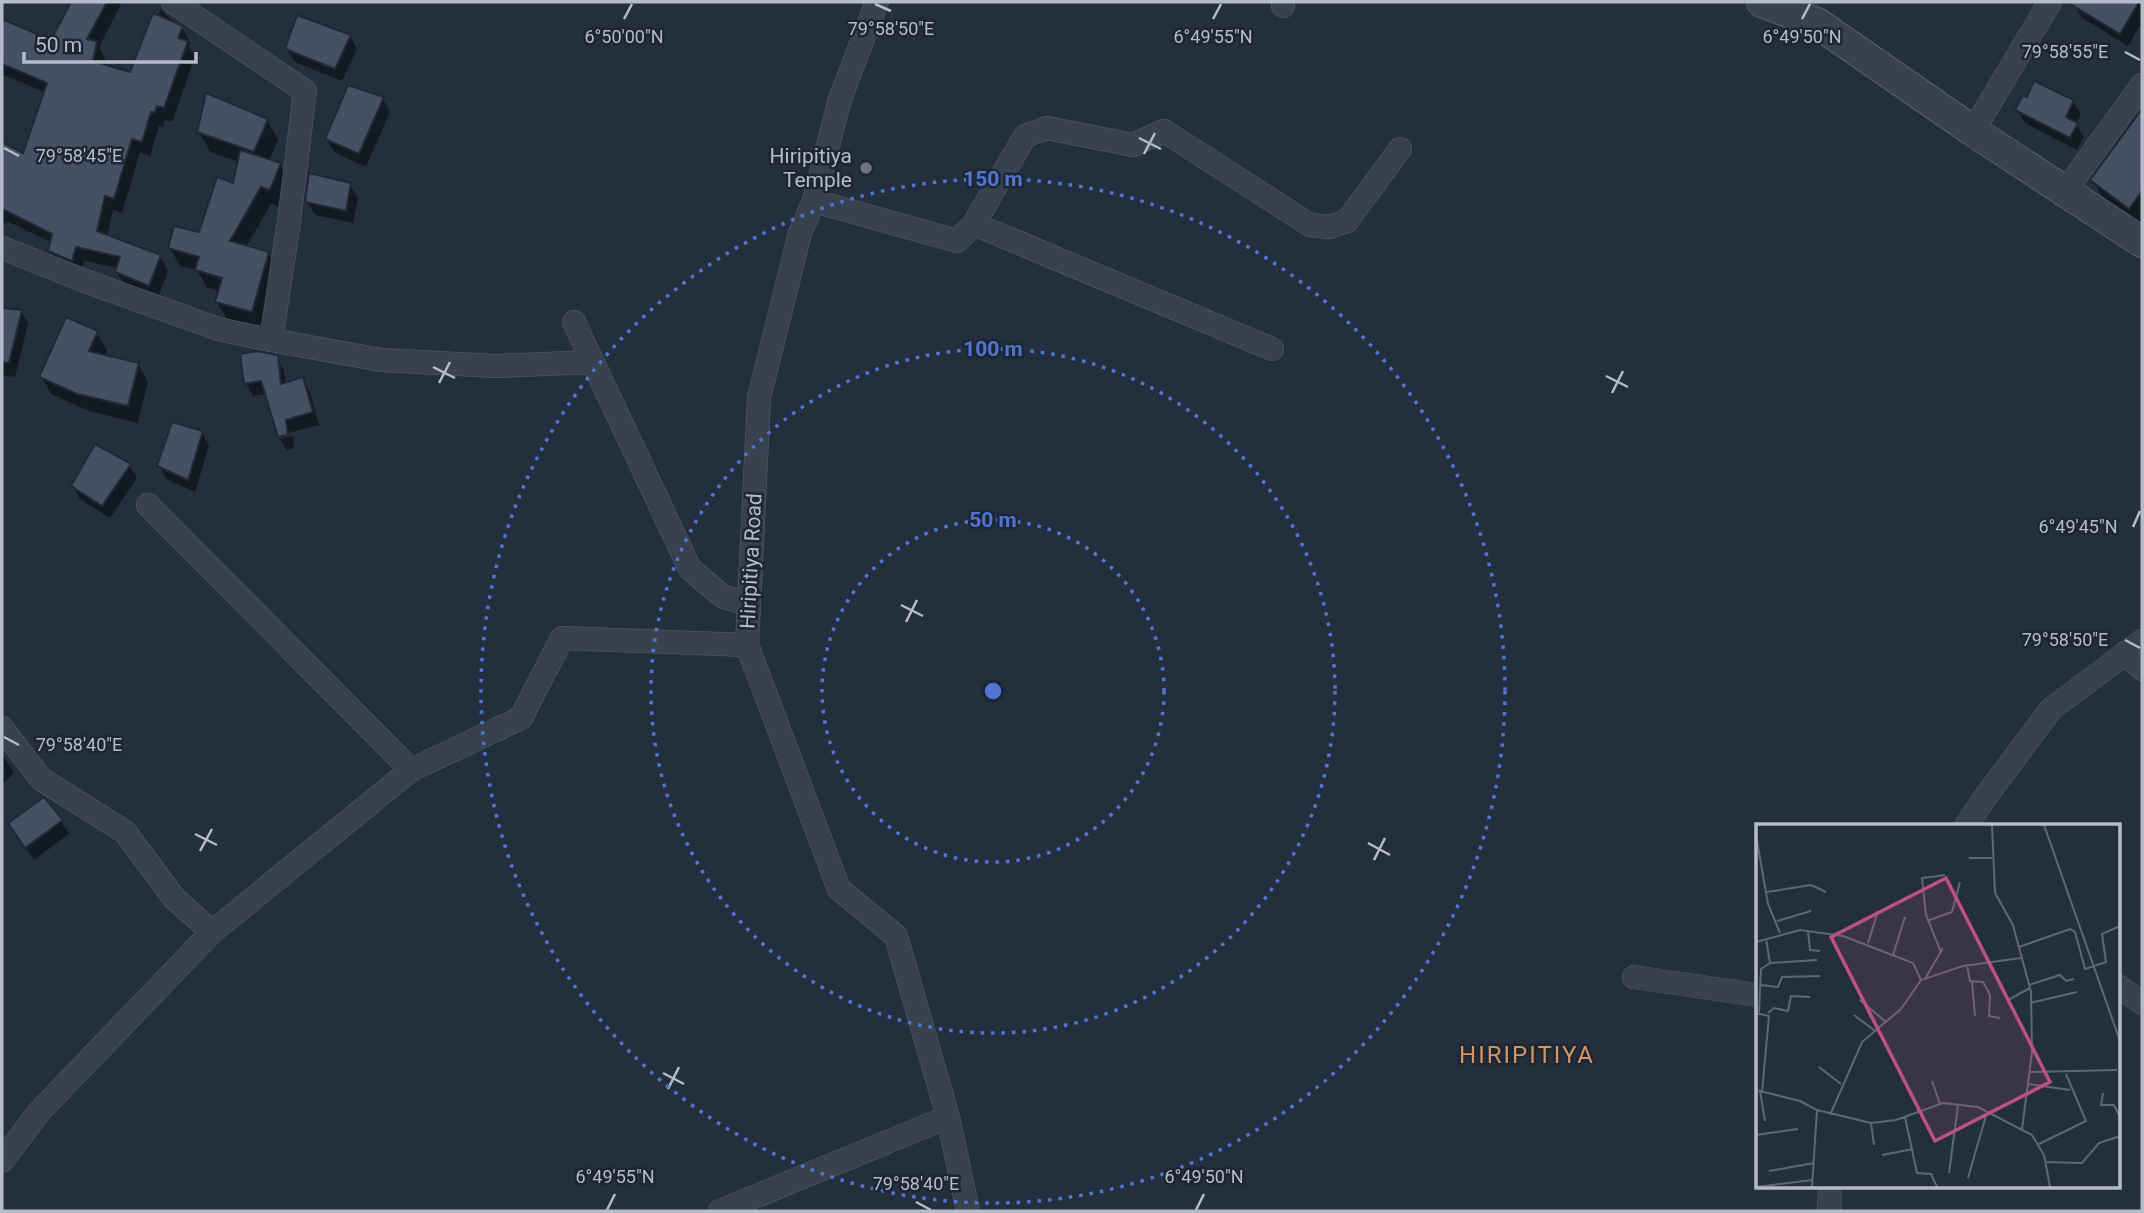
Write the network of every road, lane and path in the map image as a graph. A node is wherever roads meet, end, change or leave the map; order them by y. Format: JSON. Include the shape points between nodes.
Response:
{"nodes":[{"id":1,"x":173,"y":2,"type":"edge"},
{"id":2,"x":877,"y":2,"type":"edge"},
{"id":3,"x":1762,"y":2,"type":"edge"},
{"id":4,"x":2050,"y":2,"type":"edge"},
{"id":5,"x":2142,"y":85,"type":"edge"},
{"id":6,"x":1973,"y":131,"type":"junction"},
{"id":7,"x":1400,"y":149,"type":"dead end"},
{"id":8,"x":2066,"y":190,"type":"junction"},
{"id":9,"x":814,"y":201,"type":"junction"},
{"id":10,"x":974,"y":224,"type":"junction"},
{"id":11,"x":2142,"y":242,"type":"edge"},
{"id":12,"x":2,"y":248,"type":"edge"},
{"id":13,"x":574,"y":322,"type":"dead end"},
{"id":14,"x":271,"y":340,"type":"junction"},
{"id":15,"x":1272,"y":349,"type":"dead end"},
{"id":16,"x":593,"y":362,"type":"junction"},
{"id":17,"x":148,"y":505,"type":"dead end"},
{"id":18,"x":749,"y":605,"type":"junction"},
{"id":19,"x":747,"y":645,"type":"junction"},
{"id":20,"x":2134,"y":647,"type":"edge"},
{"id":21,"x":2142,"y":669,"type":"edge"},
{"id":22,"x":2,"y":727,"type":"edge"},
{"id":23,"x":411,"y":770,"type":"junction"},
{"id":24,"x":1967,"y":824,"type":"edge"},
{"id":25,"x":212,"y":932,"type":"junction"},
{"id":26,"x":1634,"y":977,"type":"dead end"},
{"id":27,"x":2120,"y":987,"type":"edge"},
{"id":28,"x":1756,"y":995,"type":"edge"},
{"id":29,"x":2142,"y":1003,"type":"edge"},
{"id":30,"x":948,"y":1117,"type":"junction"},
{"id":31,"x":2,"y":1161,"type":"edge"},
{"id":32,"x":1830,"y":1188,"type":"edge"},
{"id":33,"x":720,"y":1211,"type":"edge"},
{"id":34,"x":968,"y":1211,"type":"edge"},
{"id":35,"x":1829,"y":1211,"type":"edge"}],
"edges":[{"from":1,"to":14,"type":"street","via":[[305,91]]},
{"from":2,"to":9,"type":"street","name":"Hiripitiya Road","via":[[840,99]]},
{"from":3,"to":6,"type":"street","via":[[1817,23]]},
{"from":4,"to":6,"type":"street"},
{"from":5,"to":8,"type":"street"},
{"from":6,"to":8,"type":"street"},
{"from":7,"to":10,"type":"street","via":[[1347,221],[1330,227],[1310,225],[1164,131],[1133,145],[1046,128],[1025,136]]},
{"from":8,"to":11,"type":"street"},
{"from":9,"to":10,"type":"street","via":[[957,241]]},
{"from":9,"to":18,"type":"street","name":"Hiripitiya Road","via":[[800,233],[759,398]]},
{"from":10,"to":15,"type":"street"},
{"from":12,"to":14,"type":"street","via":[[218,329]]},
{"from":13,"to":16,"type":"street"},
{"from":14,"to":16,"type":"street","via":[[380,360],[496,366]]},
{"from":16,"to":18,"type":"street","via":[[690,569],[722,596]]},
{"from":17,"to":23,"type":"street"},
{"from":18,"to":19,"type":"street","name":"Hiripitiya Road"},
{"from":19,"to":23,"type":"street","via":[[562,638],[521,718]]},
{"from":19,"to":30,"type":"street","name":"Hiripitiya Road","via":[[839,889],[896,936]]},
{"from":20,"to":21,"type":"street"},
{"from":20,"to":24,"type":"street","via":[[2051,709]]},
{"from":22,"to":25,"type":"street","via":[[41,779],[125,832],[174,898]]},
{"from":23,"to":25,"type":"street"},
{"from":25,"to":31,"type":"street","via":[[39,1111]]},
{"from":26,"to":28,"type":"street"},
{"from":27,"to":29,"type":"street"},
{"from":30,"to":33,"type":"street"},
{"from":30,"to":34,"type":"street","name":"Hiripitiya Road"},
{"from":32,"to":35,"type":"street"}]}
